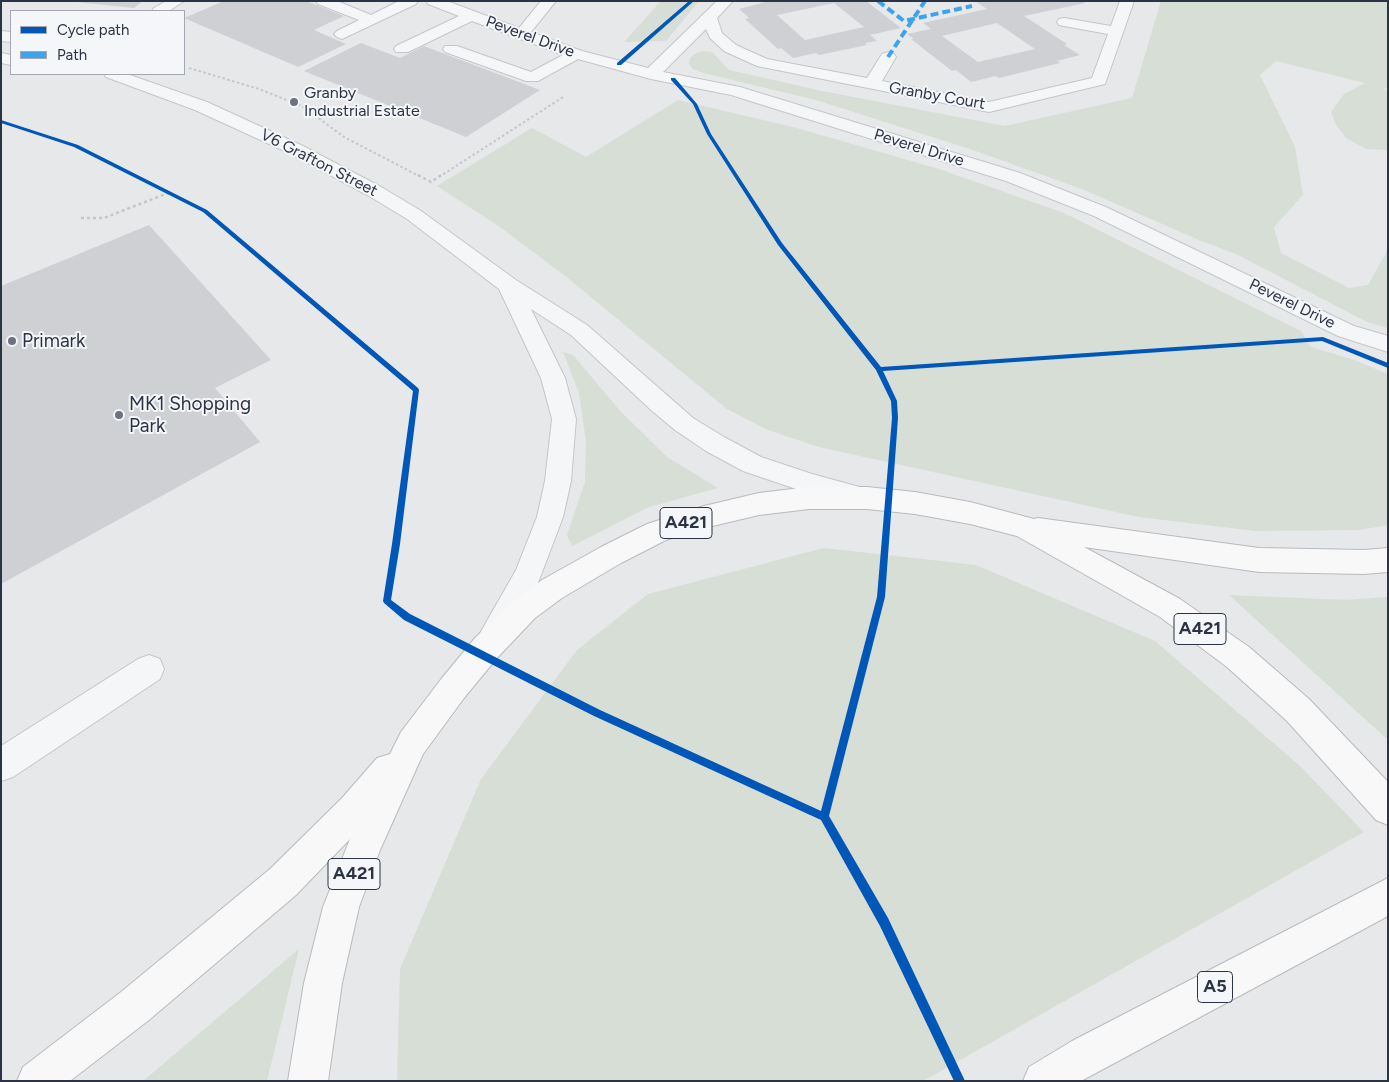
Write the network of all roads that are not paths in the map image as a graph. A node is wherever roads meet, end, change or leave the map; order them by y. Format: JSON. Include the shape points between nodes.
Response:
{"nodes":[{"id":1,"x":177,"y":1,"type":"edge"},
{"id":2,"x":323,"y":1,"type":"edge"},
{"id":3,"x":411,"y":1,"type":"edge"},
{"id":4,"x":433,"y":1,"type":"edge"},
{"id":5,"x":549,"y":1,"type":"edge"},
{"id":6,"x":726,"y":1,"type":"edge"},
{"id":7,"x":1127,"y":1,"type":"edge"},
{"id":8,"x":161,"y":10,"type":"edge"},
{"id":9,"x":472,"y":16,"type":"junction"},
{"id":10,"x":710,"y":19,"type":"junction"},
{"id":11,"x":372,"y":20,"type":"junction"},
{"id":12,"x":1064,"y":22,"type":"dead end"},
{"id":13,"x":1116,"y":31,"type":"junction"},
{"id":14,"x":342,"y":34,"type":"dead end"},
{"id":15,"x":522,"y":34,"type":"junction"},
{"id":16,"x":402,"y":49,"type":"dead end"},
{"id":17,"x":451,"y":49,"type":"dead end"},
{"id":18,"x":576,"y":54,"type":"junction"},
{"id":19,"x":888,"y":58,"type":"dead end"},
{"id":20,"x":651,"y":74,"type":"junction"},
{"id":21,"x":115,"y":75,"type":"edge"},
{"id":22,"x":872,"y":84,"type":"junction"},
{"id":23,"x":508,"y":285,"type":"junction"},
{"id":24,"x":1388,"y":344,"type":"edge"},
{"id":25,"x":867,"y":498,"type":"junction"},
{"id":26,"x":1024,"y":527,"type":"junction"},
{"id":27,"x":1388,"y":560,"type":"edge"},
{"id":28,"x":486,"y":648,"type":"junction"},
{"id":29,"x":149,"y":669,"type":"dead end"},
{"id":30,"x":412,"y":742,"type":"junction"},
{"id":31,"x":1,"y":765,"type":"edge"},
{"id":32,"x":1388,"y":808,"type":"edge"},
{"id":33,"x":1388,"y":896,"type":"edge"},
{"id":34,"x":36,"y":1081,"type":"edge"},
{"id":35,"x":308,"y":1081,"type":"edge"},
{"id":36,"x":1043,"y":1081,"type":"edge"}],
"edges":[{"from":1,"to":8,"type":"street"},
{"from":2,"to":11,"type":"street"},
{"from":3,"to":11,"type":"street"},
{"from":4,"to":9,"type":"street","name":"Peverel Drive"},
{"from":5,"to":15,"type":"street"},
{"from":6,"to":10,"type":"street"},
{"from":7,"to":13,"type":"street","name":"Granby Court"},
{"from":9,"to":15,"type":"street","name":"Peverel Drive"},
{"from":9,"to":16,"type":"street"},
{"from":10,"to":20,"type":"street"},
{"from":10,"to":22,"type":"street","name":"Granby Court","via":[[715,34],[746,57],[764,64]]},
{"from":11,"to":14,"type":"street"},
{"from":12,"to":13,"type":"street"},
{"from":13,"to":22,"type":"street","name":"Granby Court","via":[[1099,81],[989,107]]},
{"from":15,"to":18,"type":"street","name":"Peverel Drive"},
{"from":17,"to":18,"type":"street","via":[[532,78]]},
{"from":18,"to":20,"type":"street","name":"Peverel Drive"},
{"from":19,"to":22,"type":"street"},
{"from":20,"to":24,"type":"street","name":"Peverel Drive","via":[[734,91],[1013,177],[1101,212],[1346,330]]},
{"from":21,"to":23,"type":"street","name":"V6 Grafton Street","via":[[201,106],[297,150],[376,192],[422,221]]},
{"from":23,"to":25,"type":"street","name":"V6 Grafton Street","via":[[579,330],[660,404],[715,444],[752,464]]},
{"from":23,"to":28,"type":"street","name":"V6 Grafton Street","via":[[553,378],[564,419],[550,517],[528,574]]},
{"from":25,"to":26,"type":"highway","number":"A421","via":[[970,513]]},
{"from":25,"to":28,"type":"highway","number":"A421","via":[[809,498],[759,504],[657,532],[552,590],[525,609]]},
{"from":26,"to":27,"type":"highway","via":[[1259,560]]},
{"from":26,"to":32,"type":"highway","number":"A421","via":[[1170,608],[1238,657],[1298,710]]},
{"from":28,"to":30,"type":"highway","number":"A421"},
{"from":29,"to":31,"type":"street"},
{"from":30,"to":34,"type":"highway","via":[[354,810],[283,882],[135,1006]]},
{"from":30,"to":35,"type":"highway","number":"A421","via":[[365,844],[341,908],[322,983]]},
{"from":33,"to":36,"type":"highway","number":"A5","via":[[1086,1055]]}]}
